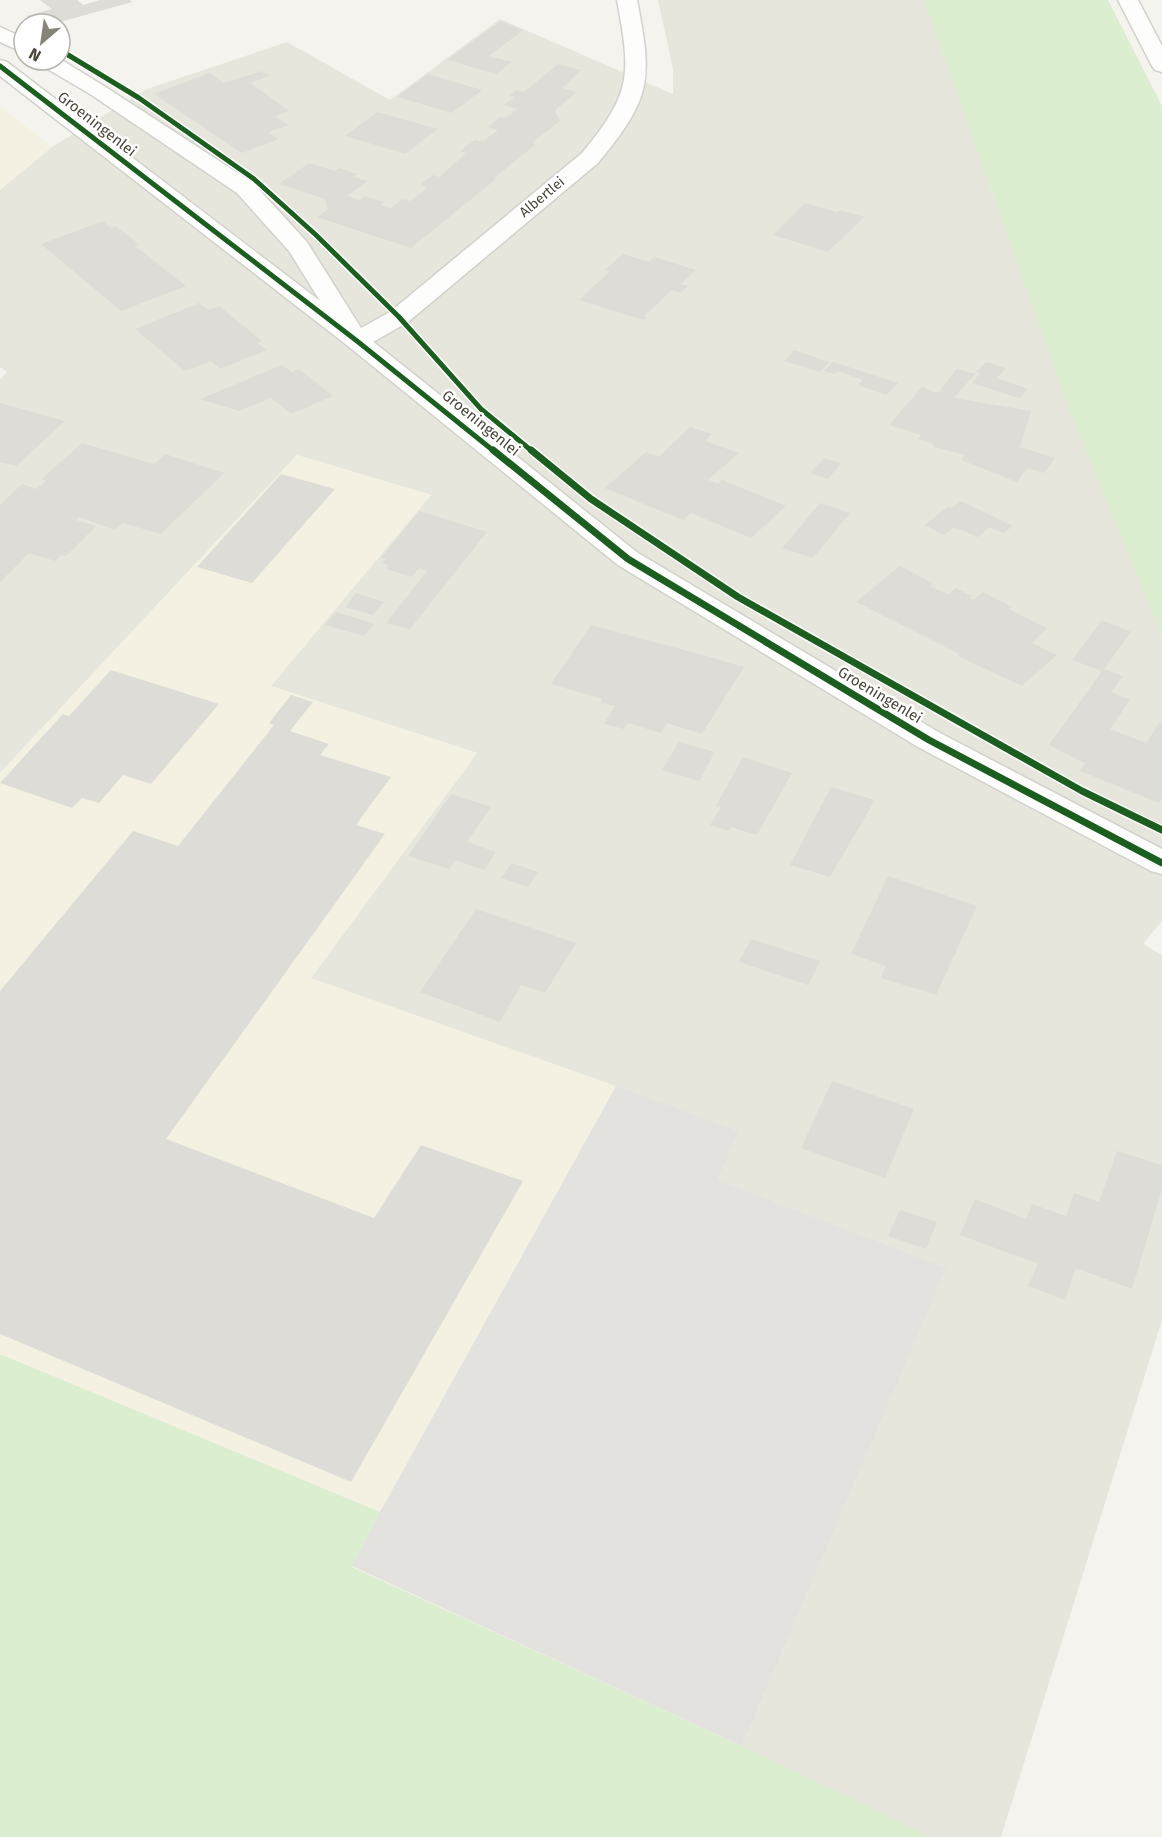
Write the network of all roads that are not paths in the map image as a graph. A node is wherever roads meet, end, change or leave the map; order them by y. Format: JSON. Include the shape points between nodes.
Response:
{"nodes":[{"id":1,"x":627,"y":0,"type":"edge"},
{"id":2,"x":1128,"y":0,"type":"edge"},
{"id":3,"x":0,"y":66,"type":"edge"},
{"id":4,"x":1162,"y":66,"type":"edge"},
{"id":5,"x":66,"y":72,"type":"edge"},
{"id":6,"x":357,"y":341,"type":"junction"},
{"id":7,"x":1162,"y":863,"type":"edge"}],
"edges":[{"from":1,"to":6,"type":"street","name":"Albertlei","via":[[638,72],[631,100],[616,128],[590,158],[408,309]]},
{"from":2,"to":4,"type":"street"},
{"from":3,"to":6,"type":"street","name":"Groeningenlei"},
{"from":5,"to":6,"type":"street","name":"Groeningenlei","via":[[245,188],[299,247]]},
{"from":6,"to":7,"type":"street","name":"Groeningenlei","via":[[628,560],[928,740]]}]}
